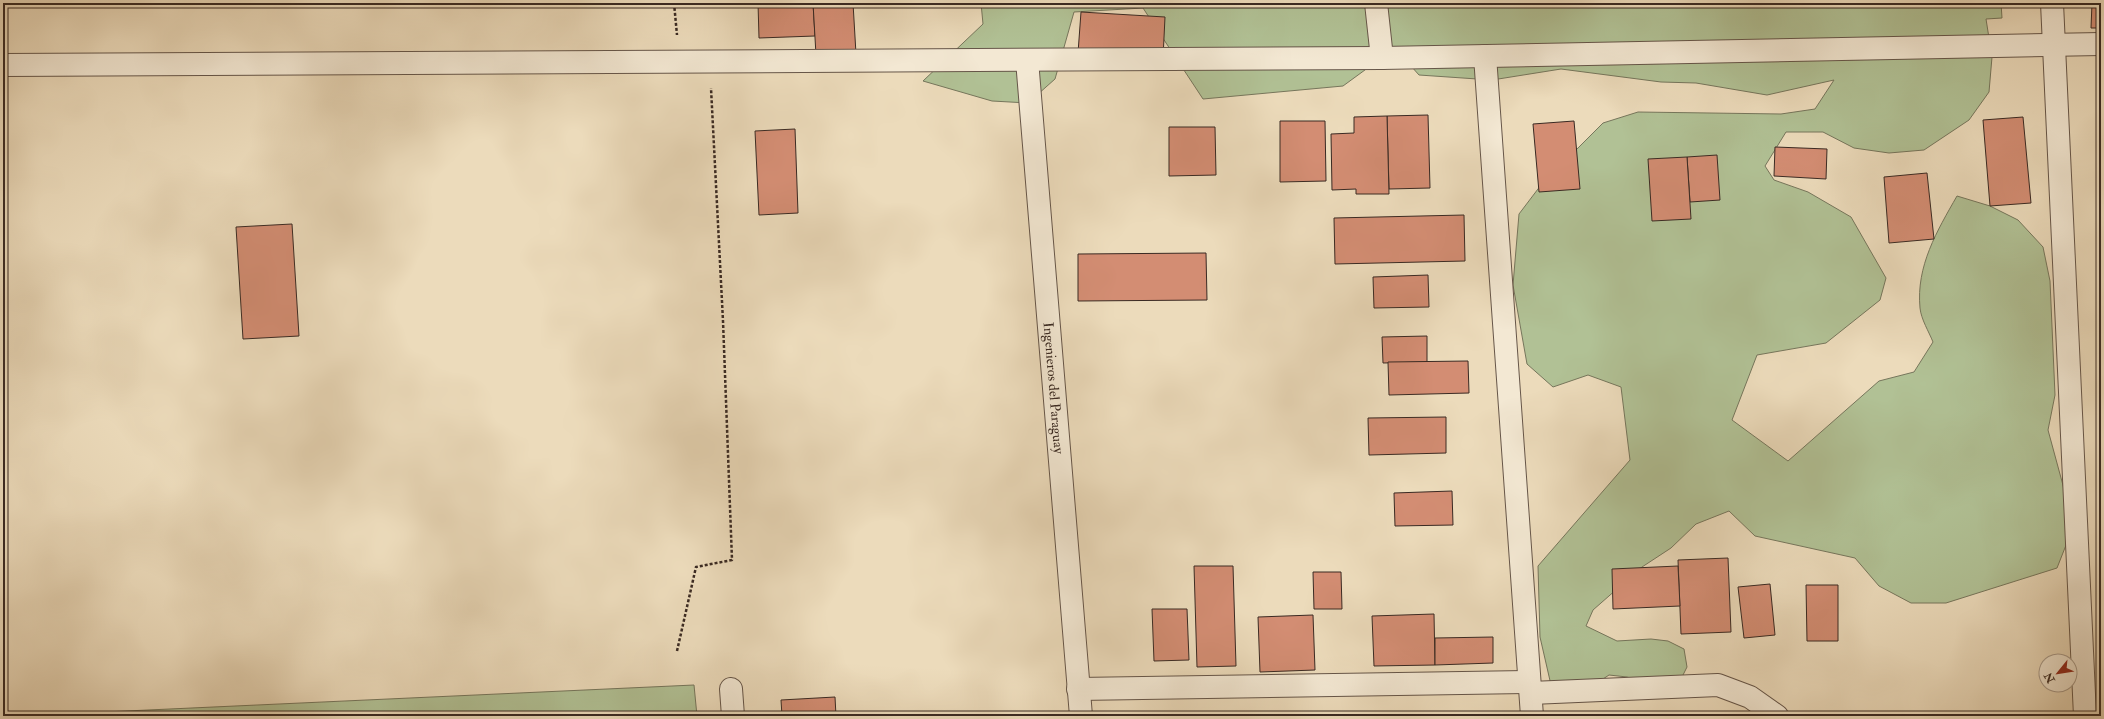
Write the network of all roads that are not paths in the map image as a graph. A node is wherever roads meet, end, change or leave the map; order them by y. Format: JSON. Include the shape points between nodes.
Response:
{"nodes":[{"id":1,"x":1376,"y":3,"type":"edge"},
{"id":2,"x":2052,"y":3,"type":"edge"},
{"id":3,"x":2101,"y":44,"type":"edge"},
{"id":4,"x":2054,"y":45,"type":"junction"},
{"id":5,"x":1485,"y":56,"type":"junction"},
{"id":6,"x":1382,"y":58,"type":"junction"},
{"id":7,"x":1027,"y":60,"type":"junction"},
{"id":8,"x":3,"y":65,"type":"edge"},
{"id":9,"x":1530,"y":687,"type":"junction"},
{"id":10,"x":731,"y":689,"type":"dead end"},
{"id":11,"x":1078,"y":689,"type":"junction"},
{"id":12,"x":733,"y":716,"type":"edge"},
{"id":13,"x":1080,"y":716,"type":"edge"},
{"id":14,"x":1532,"y":716,"type":"edge"},
{"id":15,"x":1777,"y":716,"type":"edge"},
{"id":16,"x":2084,"y":716,"type":"edge"}],
"edges":[{"from":1,"to":6,"type":"street"},
{"from":2,"to":4,"type":"street"},
{"from":3,"to":4,"type":"street"},
{"from":4,"to":5,"type":"street"},
{"from":4,"to":16,"type":"street"},
{"from":5,"to":6,"type":"street"},
{"from":5,"to":9,"type":"street"},
{"from":6,"to":7,"type":"street"},
{"from":7,"to":8,"type":"street"},
{"from":7,"to":11,"type":"street","name":"Ingenieros del Paraguay"},
{"from":9,"to":11,"type":"street"},
{"from":9,"to":14,"type":"street"},
{"from":9,"to":15,"type":"street","via":[[1718,685],[1750,697]]},
{"from":10,"to":12,"type":"street"},
{"from":11,"to":13,"type":"street","name":"Ingenieros del Paraguay"}]}
